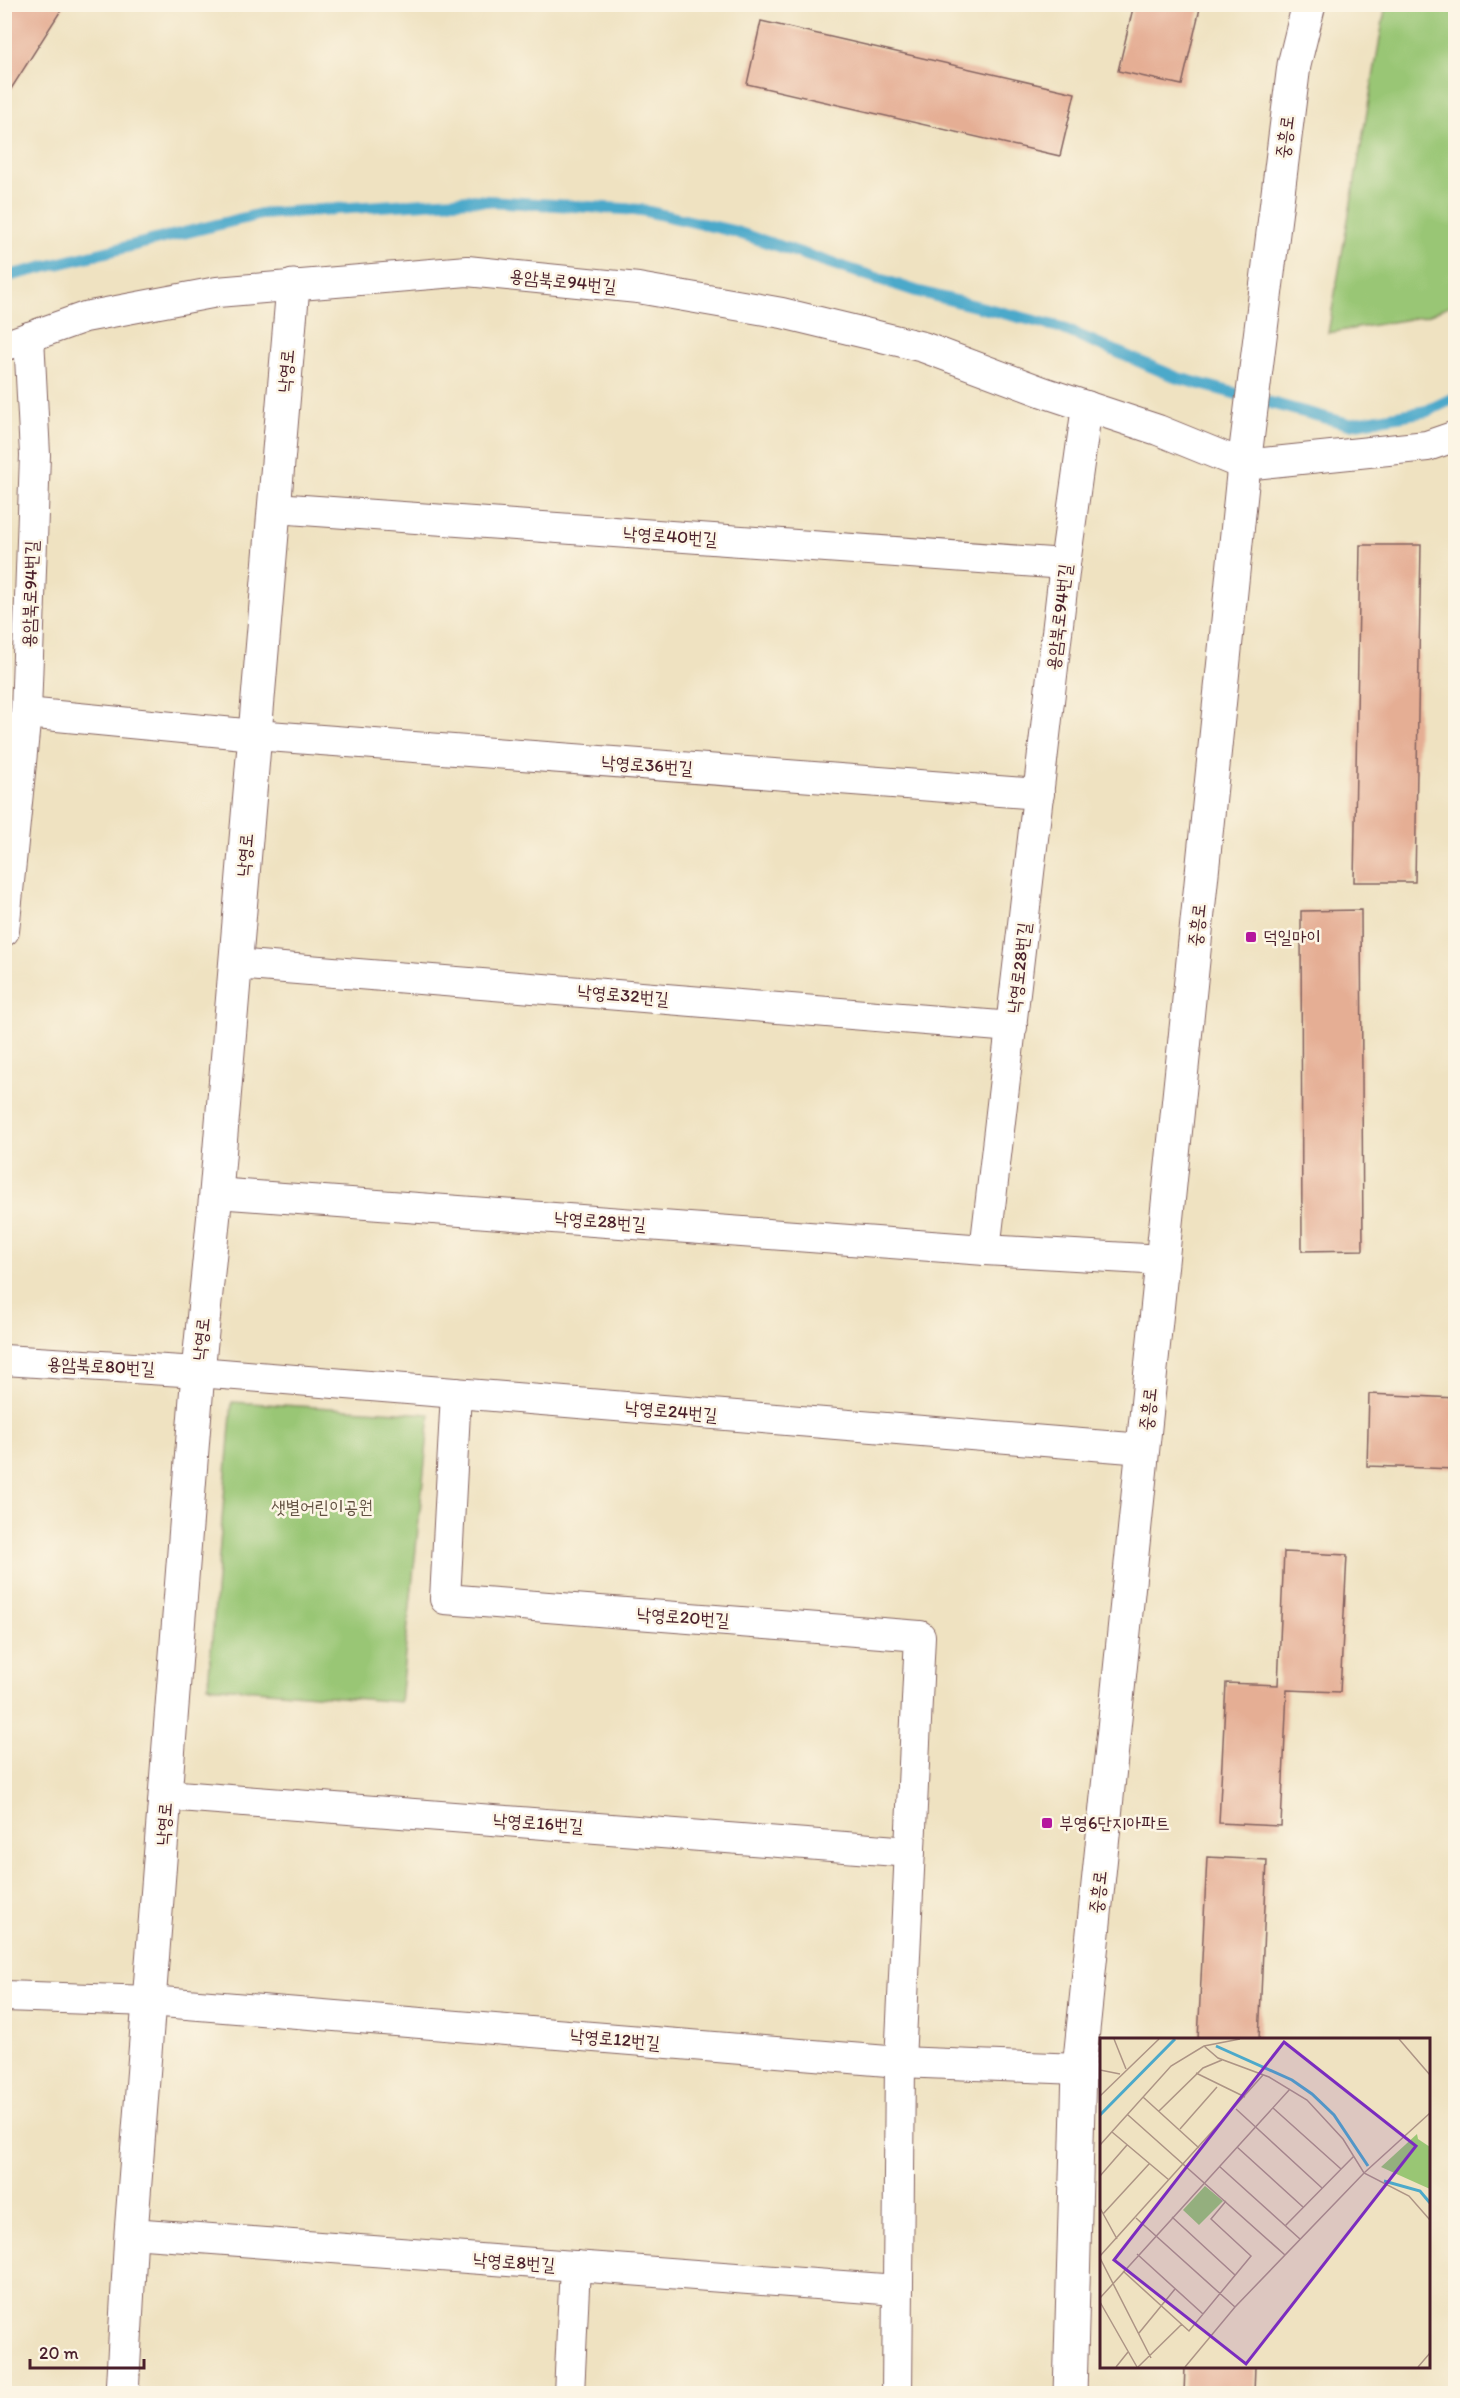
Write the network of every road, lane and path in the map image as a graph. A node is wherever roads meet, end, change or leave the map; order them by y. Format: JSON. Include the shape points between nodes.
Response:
{"nodes":[{"id":1,"x":1309,"y":4,"type":"edge"},
{"id":2,"x":293,"y":286,"type":"junction"},
{"id":3,"x":17,"y":342,"type":"edge"},
{"id":4,"x":1087,"y":406,"type":"junction"},
{"id":5,"x":1455,"y":436,"type":"edge"},
{"id":6,"x":1244,"y":465,"type":"junction"},
{"id":7,"x":274,"y":508,"type":"junction"},
{"id":8,"x":1065,"y":564,"type":"junction"},
{"id":9,"x":18,"y":585,"type":"edge"},
{"id":10,"x":26,"y":713,"type":"junction"},
{"id":11,"x":255,"y":735,"type":"junction"},
{"id":12,"x":1039,"y":794,"type":"junction"},
{"id":13,"x":1035,"y":829,"type":"joint"},
{"id":14,"x":4,"y":932,"type":"edge"},
{"id":15,"x":235,"y":964,"type":"junction"},
{"id":16,"x":1012,"y":1027,"type":"junction"},
{"id":17,"x":216,"y":1193,"type":"junction"},
{"id":18,"x":985,"y":1250,"type":"junction"},
{"id":19,"x":1163,"y":1260,"type":"junction"},
{"id":20,"x":4,"y":1360,"type":"edge"},
{"id":21,"x":198,"y":1372,"type":"junction"},
{"id":22,"x":456,"y":1393,"type":"junction"},
{"id":23,"x":1143,"y":1449,"type":"junction"},
{"id":24,"x":166,"y":1795,"type":"junction"},
{"id":25,"x":910,"y":1852,"type":"junction"},
{"id":26,"x":4,"y":1996,"type":"edge"},
{"id":27,"x":150,"y":2001,"type":"junction"},
{"id":28,"x":900,"y":2062,"type":"junction"},
{"id":29,"x":1079,"y":2069,"type":"junction"},
{"id":30,"x":130,"y":2233,"type":"junction"},
{"id":31,"x":574,"y":2266,"type":"junction"},
{"id":32,"x":897,"y":2290,"type":"junction"},
{"id":33,"x":122,"y":2394,"type":"edge"},
{"id":34,"x":569,"y":2394,"type":"edge"},
{"id":35,"x":897,"y":2394,"type":"edge"},
{"id":36,"x":1070,"y":2394,"type":"edge"}],
"edges":[{"from":1,"to":6,"type":"street","name":"중흥로","via":[[1294,64]]},
{"from":2,"to":3,"type":"street","name":"용암북로94번길","via":[[217,292],[85,317]]},
{"from":2,"to":4,"type":"street","name":"용암북로94번길","via":[[466,271],[638,288],[782,313],[923,347]]},
{"from":2,"to":7,"type":"street","name":"낙영로"},
{"from":3,"to":9,"type":"street","name":"용암북로94번길","via":[[36,455]]},
{"from":4,"to":6,"type":"street","name":"용암북로94번길"},
{"from":4,"to":8,"type":"street","name":"용암북로94번길"},
{"from":5,"to":6,"type":"street","via":[[1427,446]]},
{"from":6,"to":19,"type":"street","name":"중흥로"},
{"from":7,"to":8,"type":"street","name":"낙영로40번길"},
{"from":7,"to":11,"type":"street","name":"낙영로"},
{"from":8,"to":12,"type":"street","name":"용암북로94번길"},
{"from":9,"to":10,"type":"street","name":"용암북로94번길"},
{"from":10,"to":11,"type":"street","name":"낙영로36번길"},
{"from":10,"to":14,"type":"street","name":"용암북로94번길"},
{"from":11,"to":12,"type":"street","name":"낙영로36번길"},
{"from":11,"to":15,"type":"street","name":"낙영로"},
{"from":12,"to":13,"type":"street","name":"용암북로94번길"},
{"from":13,"to":16,"type":"street","name":"낙영로28번길"},
{"from":15,"to":16,"type":"street","name":"낙영로32번길"},
{"from":15,"to":17,"type":"street","name":"낙영로"},
{"from":16,"to":18,"type":"street","name":"낙영로28번길"},
{"from":17,"to":18,"type":"street","name":"낙영로28번길"},
{"from":17,"to":21,"type":"street","name":"낙영로"},
{"from":18,"to":19,"type":"street","name":"낙영로28번길"},
{"from":19,"to":23,"type":"street","name":"중흥로"},
{"from":20,"to":21,"type":"street","name":"용암북로80번길"},
{"from":21,"to":22,"type":"street","name":"낙영로24번길"},
{"from":21,"to":24,"type":"street","name":"낙영로"},
{"from":22,"to":23,"type":"street","name":"낙영로24번길"},
{"from":22,"to":25,"type":"street","name":"낙영로20번길","via":[[446,1599],[920,1636]]},
{"from":23,"to":29,"type":"street","name":"중흥로"},
{"from":24,"to":25,"type":"street","name":"낙영로16번길"},
{"from":24,"to":27,"type":"street","name":"낙영로"},
{"from":25,"to":28,"type":"street"},
{"from":26,"to":27,"type":"street","name":"낙영로12번길"},
{"from":27,"to":28,"type":"street","name":"낙영로12번길"},
{"from":27,"to":30,"type":"street","name":"낙영로"},
{"from":28,"to":29,"type":"street","name":"낙영로12번길"},
{"from":28,"to":32,"type":"street"},
{"from":29,"to":36,"type":"street","name":"중흥로"},
{"from":30,"to":31,"type":"street","name":"낙영로8번길"},
{"from":30,"to":33,"type":"street","name":"낙영로"},
{"from":31,"to":32,"type":"street","name":"낙영로8번길"},
{"from":31,"to":34,"type":"street"},
{"from":32,"to":35,"type":"street"}]}
